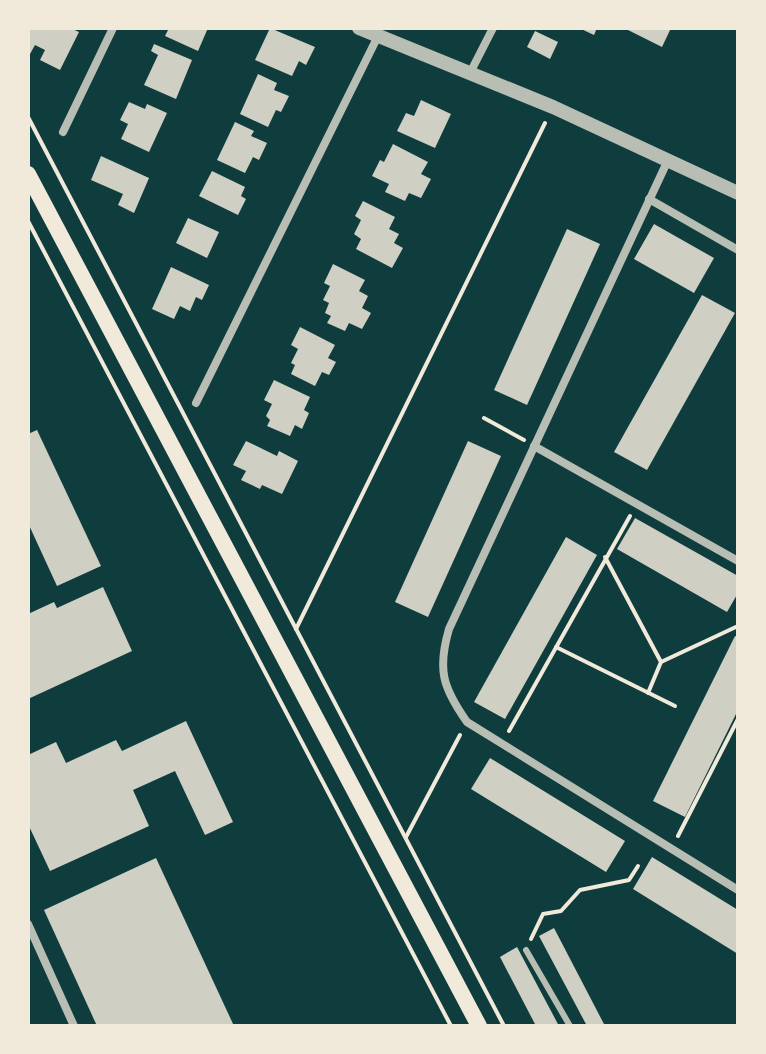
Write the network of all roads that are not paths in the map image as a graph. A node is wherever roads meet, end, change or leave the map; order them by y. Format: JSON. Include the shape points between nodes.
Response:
{"nodes":[{"id":1,"x":113,"y":28,"type":"edge"},
{"id":2,"x":359,"y":28,"type":"edge"},
{"id":3,"x":493,"y":28,"type":"edge"},
{"id":4,"x":378,"y":36,"type":"junction"},
{"id":5,"x":470,"y":73,"type":"junction"},
{"id":6,"x":63,"y":132,"type":"dead end"},
{"id":7,"x":669,"y":160,"type":"junction"},
{"id":8,"x":28,"y":174,"type":"edge"},
{"id":9,"x":738,"y":193,"type":"edge"},
{"id":10,"x":649,"y":199,"type":"junction"},
{"id":11,"x":738,"y":250,"type":"edge"},
{"id":12,"x":196,"y":403,"type":"dead end"},
{"id":13,"x":534,"y":446,"type":"junction"},
{"id":14,"x":738,"y":561,"type":"edge"},
{"id":15,"x":738,"y":890,"type":"edge"},
{"id":16,"x":28,"y":924,"type":"edge"},
{"id":17,"x":526,"y":950,"type":"road end"},
{"id":18,"x":74,"y":1026,"type":"edge"},
{"id":19,"x":479,"y":1026,"type":"edge"},
{"id":20,"x":570,"y":1026,"type":"edge"}],
"edges":[{"from":1,"to":6,"type":"street"},
{"from":2,"to":4,"type":"street"},
{"from":3,"to":5,"type":"street"},
{"from":4,"to":5,"type":"street"},
{"from":4,"to":12,"type":"street"},
{"from":5,"to":7,"type":"street"},
{"from":7,"to":9,"type":"street"},
{"from":7,"to":10,"type":"street"},
{"from":8,"to":19,"type":"main road"},
{"from":10,"to":11,"type":"street"},
{"from":10,"to":13,"type":"street"},
{"from":13,"to":14,"type":"street"},
{"from":13,"to":15,"type":"street","via":[[449,629],[441,654],[445,685],[467,722]]},
{"from":16,"to":18,"type":"street"},
{"from":17,"to":20,"type":"lane"}]}
